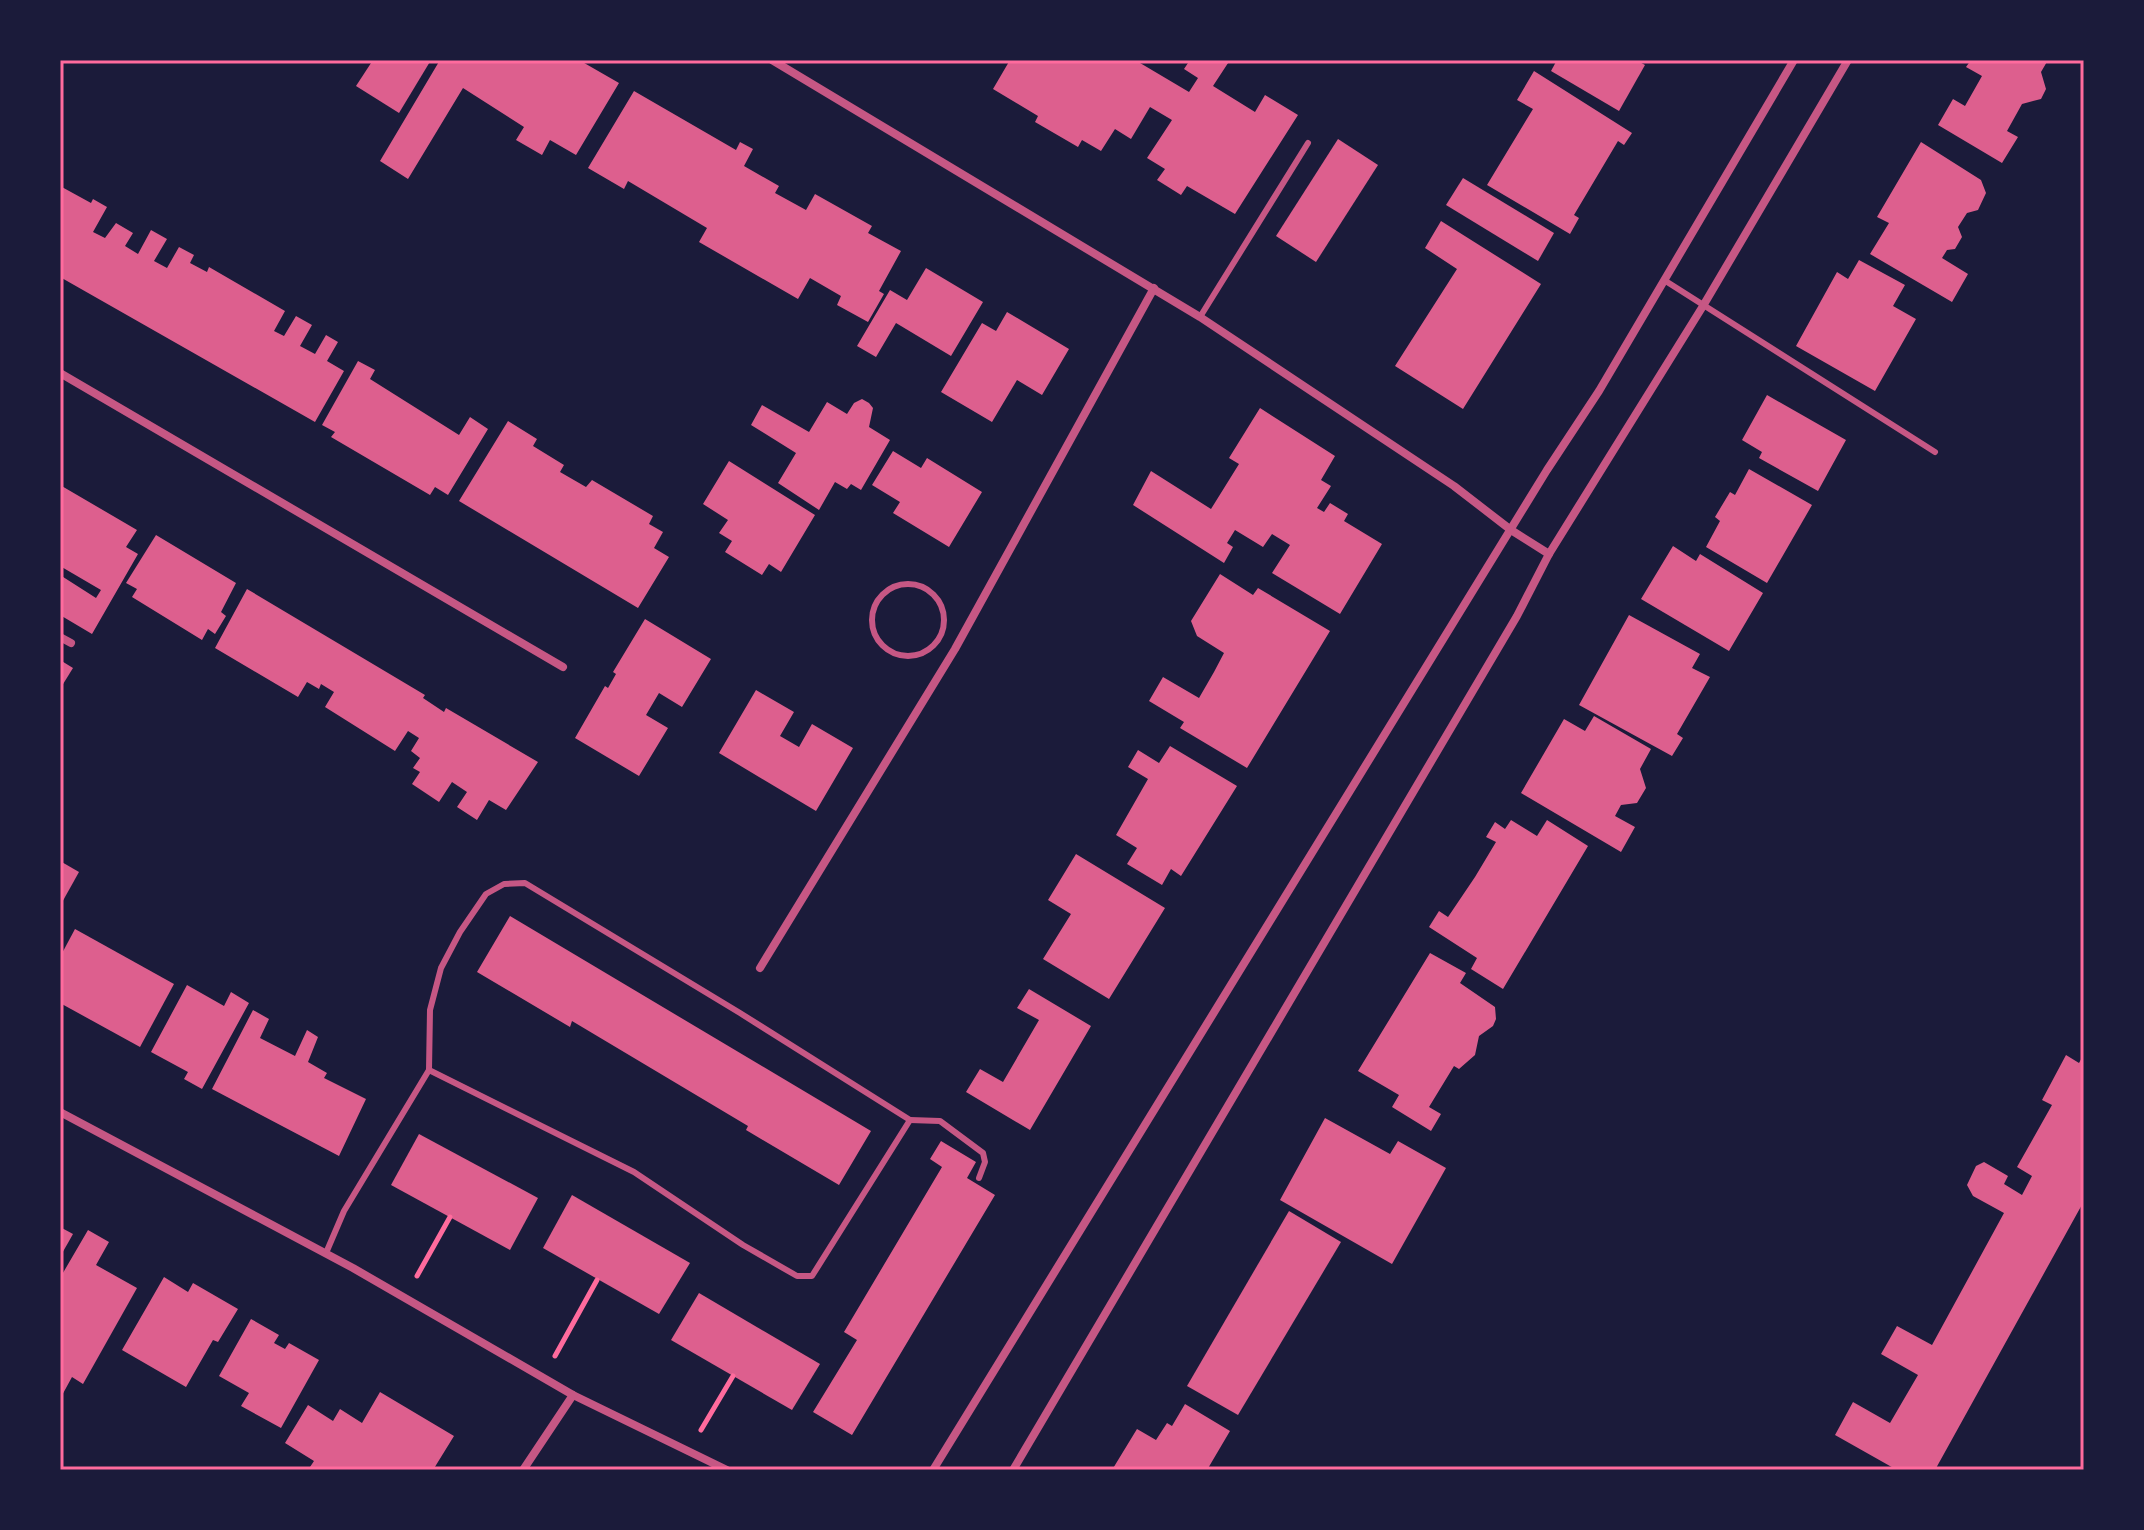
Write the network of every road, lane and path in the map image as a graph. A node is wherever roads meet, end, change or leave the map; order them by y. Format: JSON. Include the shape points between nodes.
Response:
{"nodes":[{"id":1,"x":772,"y":60,"type":"edge"},
{"id":2,"x":1794,"y":60,"type":"edge"},
{"id":3,"x":1848,"y":60,"type":"edge"},
{"id":4,"x":1308,"y":143,"type":"dead end"},
{"id":5,"x":1664,"y":280,"type":"junction"},
{"id":6,"x":1154,"y":288,"type":"junction"},
{"id":7,"x":1703,"y":306,"type":"junction"},
{"id":8,"x":1200,"y":317,"type":"junction"},
{"id":9,"x":60,"y":373,"type":"edge"},
{"id":10,"x":1935,"y":452,"type":"dead end"},
{"id":11,"x":1511,"y":530,"type":"junction"},
{"id":12,"x":1549,"y":554,"type":"junction"},
{"id":13,"x":60,"y":637,"type":"edge"},
{"id":14,"x":938,"y":641,"type":"junction"},
{"id":15,"x":71,"y":643,"type":"dead end"},
{"id":16,"x":955,"y":649,"type":"junction"},
{"id":17,"x":563,"y":667,"type":"dead end"},
{"id":18,"x":760,"y":968,"type":"dead end"},
{"id":19,"x":429,"y":1070,"type":"junction"},
{"id":20,"x":60,"y":1112,"type":"edge"},
{"id":21,"x":910,"y":1120,"type":"junction"},
{"id":22,"x":979,"y":1178,"type":"dead end"},
{"id":23,"x":450,"y":1217,"type":"dead end"},
{"id":24,"x":326,"y":1253,"type":"junction"},
{"id":25,"x":597,"y":1280,"type":"dead end"},
{"id":26,"x":405,"y":1298,"type":"junction"},
{"id":27,"x":543,"y":1376,"type":"junction"},
{"id":28,"x":733,"y":1376,"type":"dead end"},
{"id":29,"x":573,"y":1395,"type":"junction"},
{"id":30,"x":689,"y":1449,"type":"junction"},
{"id":31,"x":523,"y":1470,"type":"edge"},
{"id":32,"x":727,"y":1470,"type":"edge"},
{"id":33,"x":933,"y":1470,"type":"edge"},
{"id":34,"x":1013,"y":1470,"type":"edge"}],
"edges":[{"from":1,"to":6,"type":"street"},
{"from":2,"to":5,"type":"street"},
{"from":3,"to":7,"type":"street"},
{"from":4,"to":8,"type":"lane"},
{"from":5,"to":7,"type":"lane"},
{"from":5,"to":11,"type":"street"},
{"from":6,"to":8,"type":"street"},
{"from":6,"to":16,"type":"street"},
{"from":7,"to":10,"type":"lane"},
{"from":7,"to":12,"type":"street"},
{"from":8,"to":11,"type":"street","via":[[1454,486]]},
{"from":9,"to":17,"type":"street"},
{"from":11,"to":12,"type":"street"},
{"from":11,"to":33,"type":"street"},
{"from":12,"to":34,"type":"street"},
{"from":13,"to":15,"type":"street"},
{"from":14,"to":14,"type":"lane","via":[[945,618],[936,596],[916,584],[883,594],[872,615],[877,639],[885,647],[895,654],[919,655]]},
{"from":14,"to":16,"type":"lane"},
{"from":16,"to":18,"type":"street"},
{"from":19,"to":21,"type":"lane","via":[[634,1172],[797,1276],[812,1276]]},
{"from":19,"to":21,"type":"lane","via":[[430,1010],[447,956],[486,894],[504,884],[525,883]]},
{"from":19,"to":24,"type":"lane","via":[[344,1211]]},
{"from":20,"to":24,"type":"street"},
{"from":21,"to":22,"type":"lane","via":[[940,1121],[983,1153]]},
{"from":23,"to":26,"type":"path"},
{"from":24,"to":26,"type":"street"},
{"from":25,"to":27,"type":"path"},
{"from":26,"to":27,"type":"street"},
{"from":27,"to":29,"type":"street"},
{"from":28,"to":30,"type":"path"},
{"from":29,"to":30,"type":"street"},
{"from":29,"to":31,"type":"street"},
{"from":30,"to":32,"type":"street"}]}
